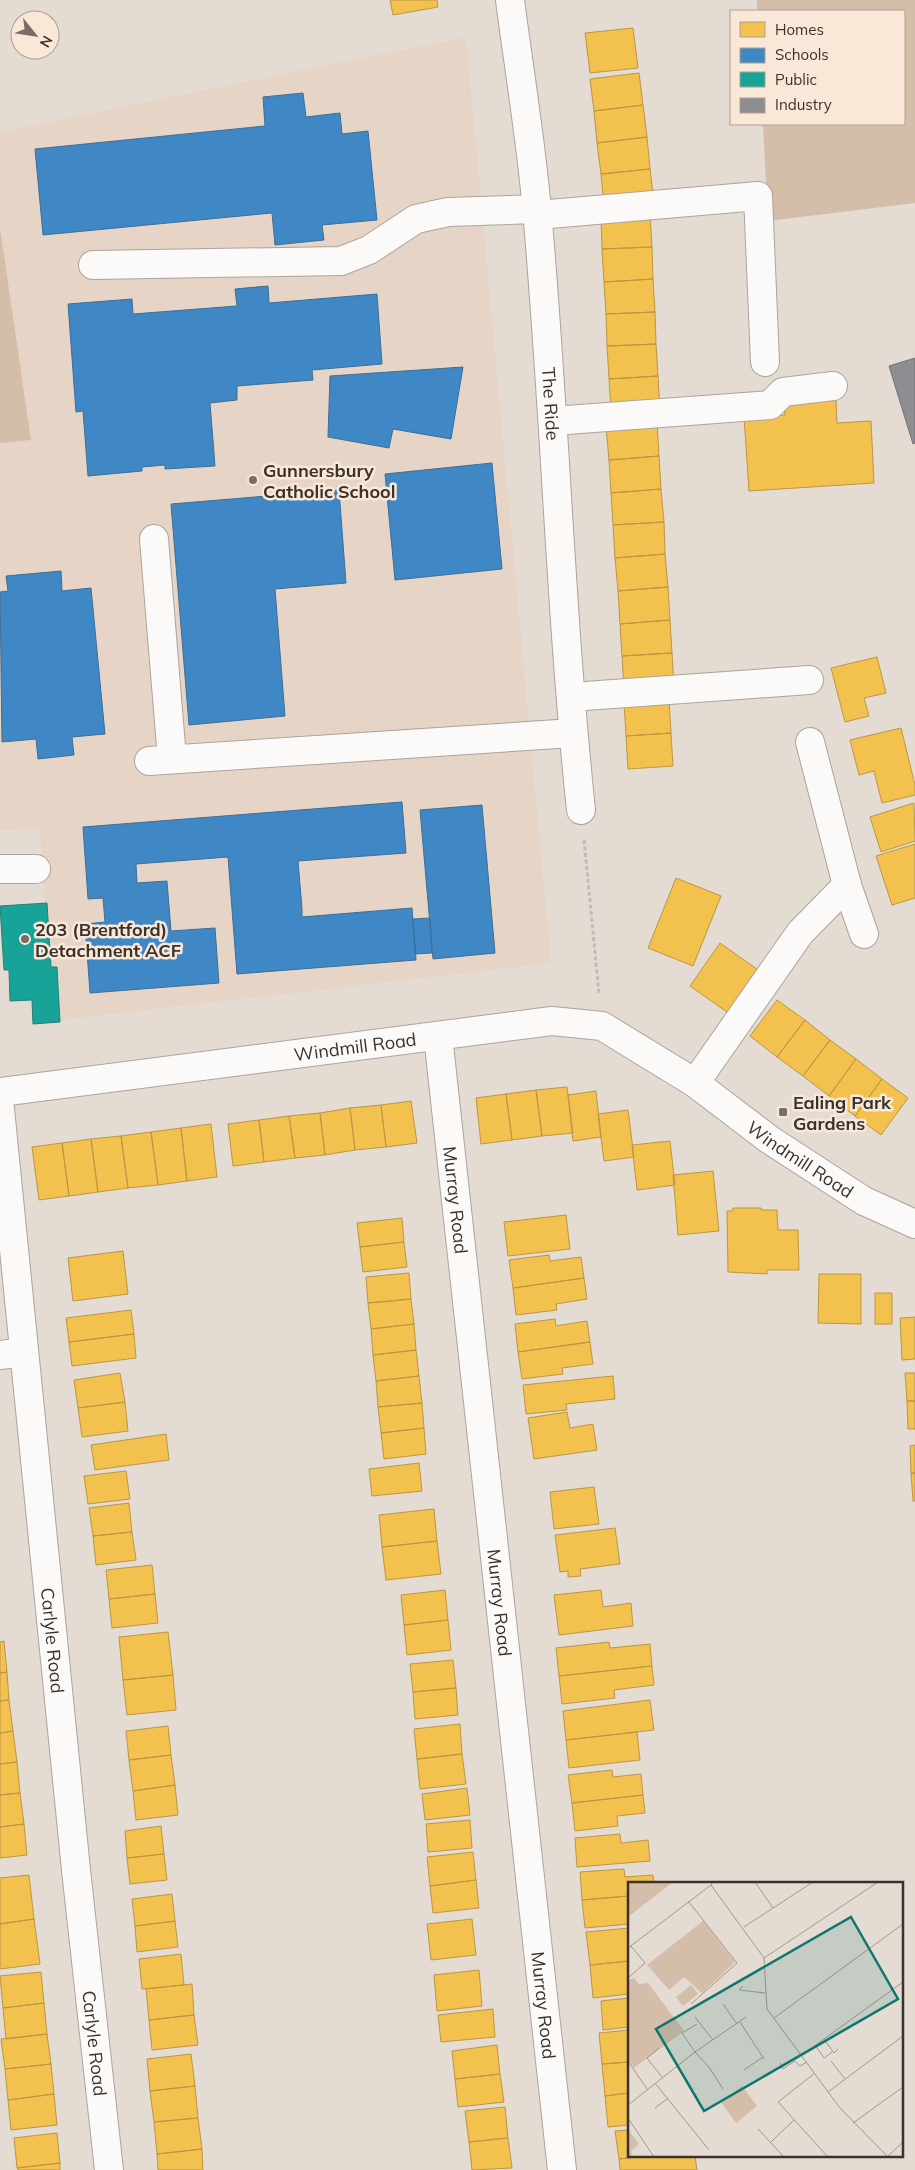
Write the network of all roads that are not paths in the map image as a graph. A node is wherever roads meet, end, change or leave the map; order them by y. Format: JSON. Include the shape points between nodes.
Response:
{"nodes":[{"id":1,"x":510,"y":0,"type":"edge"},
{"id":2,"x":537,"y":212,"type":"junction"},
{"id":3,"x":93,"y":265,"type":"dead end"},
{"id":4,"x":765,"y":362,"type":"dead end"},
{"id":5,"x":834,"y":386,"type":"dead end"},
{"id":6,"x":553,"y":421,"type":"junction"},
{"id":7,"x":154,"y":539,"type":"dead end"},
{"id":8,"x":810,"y":680,"type":"dead end"},
{"id":9,"x":571,"y":697,"type":"junction"},
{"id":10,"x":573,"y":733,"type":"junction"},
{"id":11,"x":810,"y":742,"type":"dead end"},
{"id":12,"x":581,"y":810,"type":"road end"},
{"id":13,"x":0,"y":870,"type":"edge"},
{"id":14,"x":36,"y":870,"type":"dead end"},
{"id":15,"x":847,"y":885,"type":"junction"},
{"id":16,"x":864,"y":934,"type":"dead end"},
{"id":17,"x":438,"y":1036,"type":"junction"},
{"id":18,"x":695,"y":1082,"type":"junction"},
{"id":19,"x":0,"y":1092,"type":"edge"},
{"id":20,"x":0,"y":1109,"type":"edge"},
{"id":21,"x":915,"y":1224,"type":"edge"},
{"id":22,"x":7,"y":1253,"type":"edge"},
{"id":23,"x":12,"y":1353,"type":"edge"},
{"id":24,"x":109,"y":2170,"type":"edge"},
{"id":25,"x":562,"y":2170,"type":"edge"}],
"edges":[{"from":1,"to":2,"type":"street","name":"The Ride"},
{"from":2,"to":3,"type":"street","via":[[448,212],[416,219],[369,250],[341,260]]},
{"from":2,"to":4,"type":"street","via":[[758,196]]},
{"from":2,"to":6,"type":"street","name":"The Ride"},
{"from":5,"to":6,"type":"street","via":[[783,392],[770,405]]},
{"from":6,"to":9,"type":"street","name":"The Ride"},
{"from":7,"to":10,"type":"street","via":[[160,760]]},
{"from":8,"to":9,"type":"street"},
{"from":9,"to":10,"type":"street","name":"The Ride"},
{"from":10,"to":12,"type":"street","name":"The Ride"},
{"from":11,"to":15,"type":"street"},
{"from":13,"to":14,"type":"street"},
{"from":15,"to":16,"type":"street"},
{"from":15,"to":18,"type":"street","via":[[800,933]]},
{"from":17,"to":18,"type":"street","name":"Windmill Road","via":[[552,1021],[602,1026]]},
{"from":17,"to":19,"type":"street","name":"Windmill Road"},
{"from":17,"to":25,"type":"street","name":"Murray Road"},
{"from":18,"to":21,"type":"street","name":"Windmill Road","via":[[770,1140],[864,1201]]},
{"from":20,"to":22,"type":"street","name":"Carlyle Road"},
{"from":22,"to":23,"type":"street","name":"Carlyle Road"},
{"from":23,"to":24,"type":"street","name":"Carlyle Road","via":[[76,1870]]}]}
